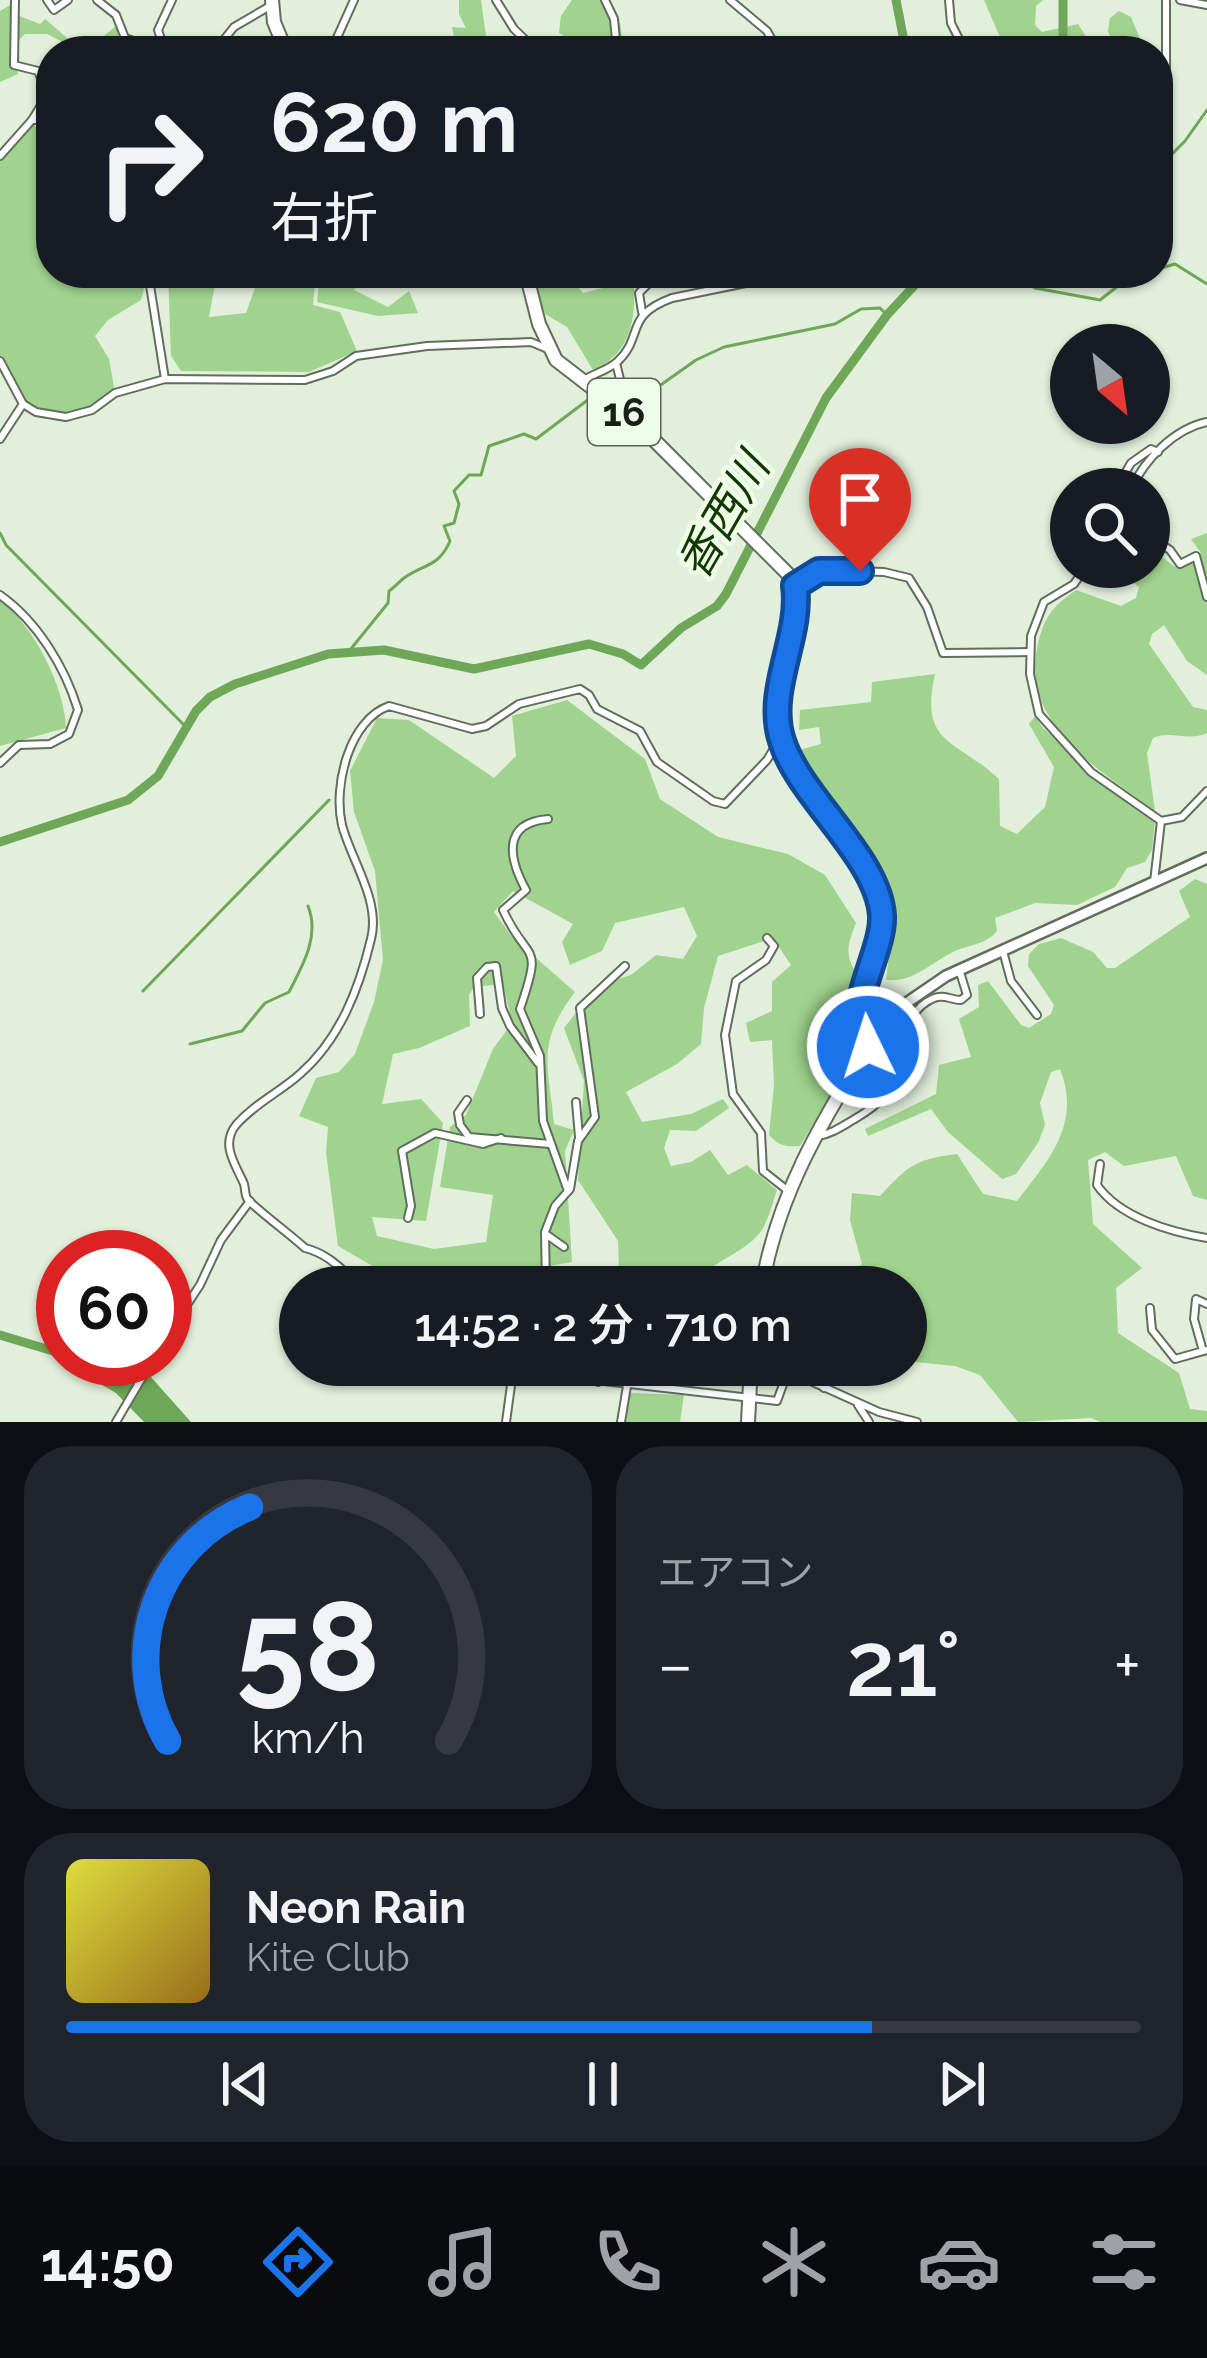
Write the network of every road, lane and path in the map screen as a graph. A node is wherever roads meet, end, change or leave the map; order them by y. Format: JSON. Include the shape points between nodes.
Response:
{"nodes":[{"id":1,"x":15,"y":0,"type":"edge"},
{"id":2,"x":46,"y":0,"type":"edge"},
{"id":3,"x":68,"y":0,"type":"edge"},
{"id":4,"x":97,"y":0,"type":"edge"},
{"id":5,"x":172,"y":0,"type":"edge"},
{"id":6,"x":354,"y":0,"type":"edge"},
{"id":7,"x":496,"y":0,"type":"edge"},
{"id":8,"x":605,"y":0,"type":"edge"},
{"id":9,"x":730,"y":0,"type":"edge"},
{"id":10,"x":950,"y":0,"type":"edge"},
{"id":11,"x":1166,"y":0,"type":"edge"},
{"id":12,"x":1180,"y":0,"type":"edge"},
{"id":13,"x":271,"y":3,"type":"edge"},
{"id":14,"x":1207,"y":5,"type":"edge"},
{"id":15,"x":124,"y":36,"type":"edge"},
{"id":16,"x":160,"y":36,"type":"edge"},
{"id":17,"x":227,"y":36,"type":"edge"},
{"id":18,"x":281,"y":36,"type":"edge"},
{"id":19,"x":338,"y":36,"type":"edge"},
{"id":20,"x":521,"y":36,"type":"edge"},
{"id":21,"x":616,"y":36,"type":"edge"},
{"id":22,"x":770,"y":36,"type":"edge"},
{"id":23,"x":957,"y":36,"type":"edge"},
{"id":24,"x":1166,"y":36,"type":"edge"},
{"id":25,"x":36,"y":70,"type":"edge"},
{"id":26,"x":36,"y":116,"type":"edge"},
{"id":27,"x":32,"y":121,"type":"junction"},
{"id":28,"x":36,"y":121,"type":"edge"},
{"id":29,"x":0,"y":156,"type":"edge"},
{"id":30,"x":150,"y":288,"type":"edge"},
{"id":31,"x":530,"y":288,"type":"edge"},
{"id":32,"x":642,"y":288,"type":"edge"},
{"id":33,"x":716,"y":288,"type":"edge"},
{"id":34,"x":642,"y":312,"type":"junction"},
{"id":35,"x":551,"y":350,"type":"junction"},
{"id":36,"x":0,"y":361,"type":"edge"},
{"id":37,"x":616,"y":363,"type":"junction"},
{"id":38,"x":165,"y":379,"type":"junction"},
{"id":39,"x":580,"y":382,"type":"junction"},
{"id":40,"x":23,"y":404,"type":"junction"},
{"id":41,"x":628,"y":416,"type":"junction"},
{"id":42,"x":1207,"y":422,"type":"edge"},
{"id":43,"x":0,"y":439,"type":"edge"},
{"id":44,"x":1158,"y":452,"type":"junction"},
{"id":45,"x":1127,"y":468,"type":"edge"},
{"id":46,"x":1146,"y":468,"type":"edge"},
{"id":47,"x":1170,"y":550,"type":"edge"},
{"id":48,"x":795,"y":586,"type":"junction"},
{"id":49,"x":1067,"y":588,"type":"edge"},
{"id":50,"x":0,"y":595,"type":"edge"},
{"id":51,"x":1207,"y":597,"type":"edge"},
{"id":52,"x":1030,"y":652,"type":"junction"},
{"id":53,"x":780,"y":738,"type":"junction"},
{"id":54,"x":0,"y":763,"type":"edge"},
{"id":55,"x":1207,"y":791,"type":"edge"},
{"id":56,"x":548,"y":819,"type":"dead end"},
{"id":57,"x":1161,"y":821,"type":"junction"},
{"id":58,"x":1207,"y":858,"type":"edge"},
{"id":59,"x":1154,"y":882,"type":"junction"},
{"id":60,"x":767,"y":938,"type":"dead end"},
{"id":61,"x":1002,"y":949,"type":"junction"},
{"id":62,"x":625,"y":966,"type":"dead end"},
{"id":63,"x":959,"y":969,"type":"junction"},
{"id":64,"x":480,"y":1014,"type":"dead end"},
{"id":65,"x":1037,"y":1015,"type":"dead end"},
{"id":66,"x":868,"y":1047,"type":"junction"},
{"id":67,"x":540,"y":1064,"type":"junction"},
{"id":68,"x":466,"y":1100,"type":"dead end"},
{"id":69,"x":576,"y":1102,"type":"dead end"},
{"id":70,"x":815,"y":1134,"type":"junction"},
{"id":71,"x":501,"y":1138,"type":"junction"},
{"id":72,"x":578,"y":1141,"type":"junction"},
{"id":73,"x":550,"y":1144,"type":"junction"},
{"id":74,"x":1100,"y":1163,"type":"dead end"},
{"id":75,"x":568,"y":1191,"type":"junction"},
{"id":76,"x":788,"y":1191,"type":"junction"},
{"id":77,"x":250,"y":1201,"type":"junction"},
{"id":78,"x":408,"y":1218,"type":"dead end"},
{"id":79,"x":545,"y":1232,"type":"junction"},
{"id":80,"x":1207,"y":1238,"type":"edge"},
{"id":81,"x":564,"y":1247,"type":"dead end"},
{"id":82,"x":337,"y":1266,"type":"edge"},
{"id":83,"x":546,"y":1266,"type":"edge"},
{"id":84,"x":768,"y":1266,"type":"edge"},
{"id":85,"x":192,"y":1297,"type":"edge"},
{"id":86,"x":1207,"y":1304,"type":"edge"},
{"id":87,"x":1150,"y":1308,"type":"dead end"},
{"id":88,"x":1205,"y":1350,"type":"edge"},
{"id":89,"x":137,"y":1386,"type":"edge"},
{"id":90,"x":511,"y":1386,"type":"edge"},
{"id":91,"x":627,"y":1386,"type":"joint"},
{"id":92,"x":695,"y":1386,"type":"edge"},
{"id":93,"x":750,"y":1386,"type":"edge"},
{"id":94,"x":782,"y":1386,"type":"edge"},
{"id":95,"x":820,"y":1386,"type":"edge"},
{"id":96,"x":824,"y":1388,"type":"joint"},
{"id":97,"x":694,"y":1391,"type":"junction"},
{"id":98,"x":749,"y":1398,"type":"junction"},
{"id":99,"x":854,"y":1401,"type":"junction"},
{"id":100,"x":880,"y":1412,"type":"junction"},
{"id":101,"x":116,"y":1422,"type":"edge"},
{"id":102,"x":506,"y":1422,"type":"edge"},
{"id":103,"x":621,"y":1422,"type":"edge"},
{"id":104,"x":748,"y":1422,"type":"edge"},
{"id":105,"x":873,"y":1422,"type":"edge"},
{"id":106,"x":917,"y":1422,"type":"edge"}],
"edges":[{"from":1,"to":25,"type":"street","via":[[14,65]]},
{"from":2,"to":3,"type":"street","via":[[54,10]]},
{"from":4,"to":15,"type":"street","via":[[116,15]]},
{"from":5,"to":16,"type":"street"},
{"from":6,"to":19,"type":"street"},
{"from":7,"to":20,"type":"street"},
{"from":8,"to":21,"type":"street"},
{"from":9,"to":22,"type":"street"},
{"from":10,"to":23,"type":"street"},
{"from":11,"to":24,"type":"street"},
{"from":12,"to":14,"type":"street"},
{"from":13,"to":17,"type":"street"},
{"from":13,"to":18,"type":"main road"},
{"from":26,"to":27,"type":"street"},
{"from":27,"to":28,"type":"street"},
{"from":27,"to":29,"type":"street"},
{"from":30,"to":38,"type":"street"},
{"from":31,"to":35,"type":"main road","number":"16"},
{"from":32,"to":34,"type":"street"},
{"from":33,"to":34,"type":"street"},
{"from":34,"to":37,"type":"street"},
{"from":35,"to":38,"type":"street","via":[[531,342],[427,346],[356,356],[304,380]]},
{"from":35,"to":39,"type":"main road","number":"16"},
{"from":36,"to":40,"type":"street"},
{"from":37,"to":39,"type":"street"},
{"from":37,"to":41,"type":"street"},
{"from":38,"to":40,"type":"street","via":[[115,393],[79,416]]},
{"from":39,"to":41,"type":"main road","number":"16"},
{"from":40,"to":43,"type":"street"},
{"from":41,"to":48,"type":"main road","number":"16"},
{"from":42,"to":44,"type":"street"},
{"from":44,"to":45,"type":"street","via":[[1142,452]]},
{"from":44,"to":46,"type":"street"},
{"from":47,"to":51,"type":"street","via":[[1180,564],[1196,556]]},
{"from":48,"to":52,"type":"street","via":[[825,570],[902,575],[921,593],[943,653]]},
{"from":48,"to":53,"type":"main road"},
{"from":49,"to":52,"type":"street","via":[[1044,602]]},
{"from":50,"to":54,"type":"street","via":[[38,632],[78,710],[69,734],[19,745]]},
{"from":52,"to":57,"type":"street","via":[[1033,690],[1051,730],[1091,772]]},
{"from":53,"to":66,"type":"main road","via":[[880,902],[881,937],[857,1027]]},
{"from":53,"to":77,"type":"street","via":[[725,804],[657,762],[640,730],[597,709],[583,691],[519,704],[472,729],[388,706],[368,716],[344,774],[341,809],[373,933],[350,1009],[323,1050],[230,1134]]},
{"from":55,"to":57,"type":"street","via":[[1182,817]]},
{"from":56,"to":67,"type":"street","via":[[525,826],[514,841],[512,865],[526,890],[503,910],[533,957],[520,1009]]},
{"from":57,"to":59,"type":"street"},
{"from":58,"to":59,"type":"street"},
{"from":59,"to":61,"type":"street"},
{"from":60,"to":76,"type":"street","via":[[774,946],[766,960],[736,981],[724,1034],[733,1094],[761,1133],[764,1171]]},
{"from":61,"to":63,"type":"street"},
{"from":61,"to":65,"type":"street","via":[[1012,981]]},
{"from":62,"to":72,"type":"street","via":[[580,1008],[595,1117]]},
{"from":63,"to":66,"type":"street","via":[[905,1004]]},
{"from":63,"to":70,"type":"street","via":[[967,995],[930,999],[921,1008],[904,1031],[884,1096],[827,1135]]},
{"from":64,"to":67,"type":"street","via":[[477,977],[496,966],[510,1026]]},
{"from":66,"to":70,"type":"main road"},
{"from":67,"to":73,"type":"street"},
{"from":68,"to":71,"type":"street","via":[[458,1113],[465,1134]]},
{"from":69,"to":72,"type":"street"},
{"from":70,"to":76,"type":"main road"},
{"from":71,"to":73,"type":"street"},
{"from":71,"to":78,"type":"street","via":[[483,1144],[435,1133],[402,1150]]},
{"from":72,"to":75,"type":"street"},
{"from":73,"to":75,"type":"street"},
{"from":74,"to":80,"type":"street","via":[[1097,1185],[1110,1199]]},
{"from":75,"to":79,"type":"street"},
{"from":76,"to":84,"type":"main road"},
{"from":77,"to":82,"type":"street"},
{"from":77,"to":85,"type":"street"},
{"from":79,"to":81,"type":"street"},
{"from":79,"to":83,"type":"street"},
{"from":86,"to":88,"type":"street","via":[[1196,1298],[1193,1307]]},
{"from":87,"to":88,"type":"street","via":[[1152,1330],[1175,1359]]},
{"from":89,"to":101,"type":"street"},
{"from":90,"to":102,"type":"street"},
{"from":91,"to":97,"type":"street"},
{"from":91,"to":103,"type":"street"},
{"from":92,"to":97,"type":"street"},
{"from":93,"to":98,"type":"main road"},
{"from":94,"to":98,"type":"street","via":[[777,1401]]},
{"from":95,"to":96,"type":"street"},
{"from":96,"to":99,"type":"street"},
{"from":97,"to":98,"type":"street"},
{"from":98,"to":104,"type":"main road"},
{"from":99,"to":100,"type":"street"},
{"from":99,"to":105,"type":"street"},
{"from":100,"to":105,"type":"street"},
{"from":100,"to":106,"type":"street"}]}
